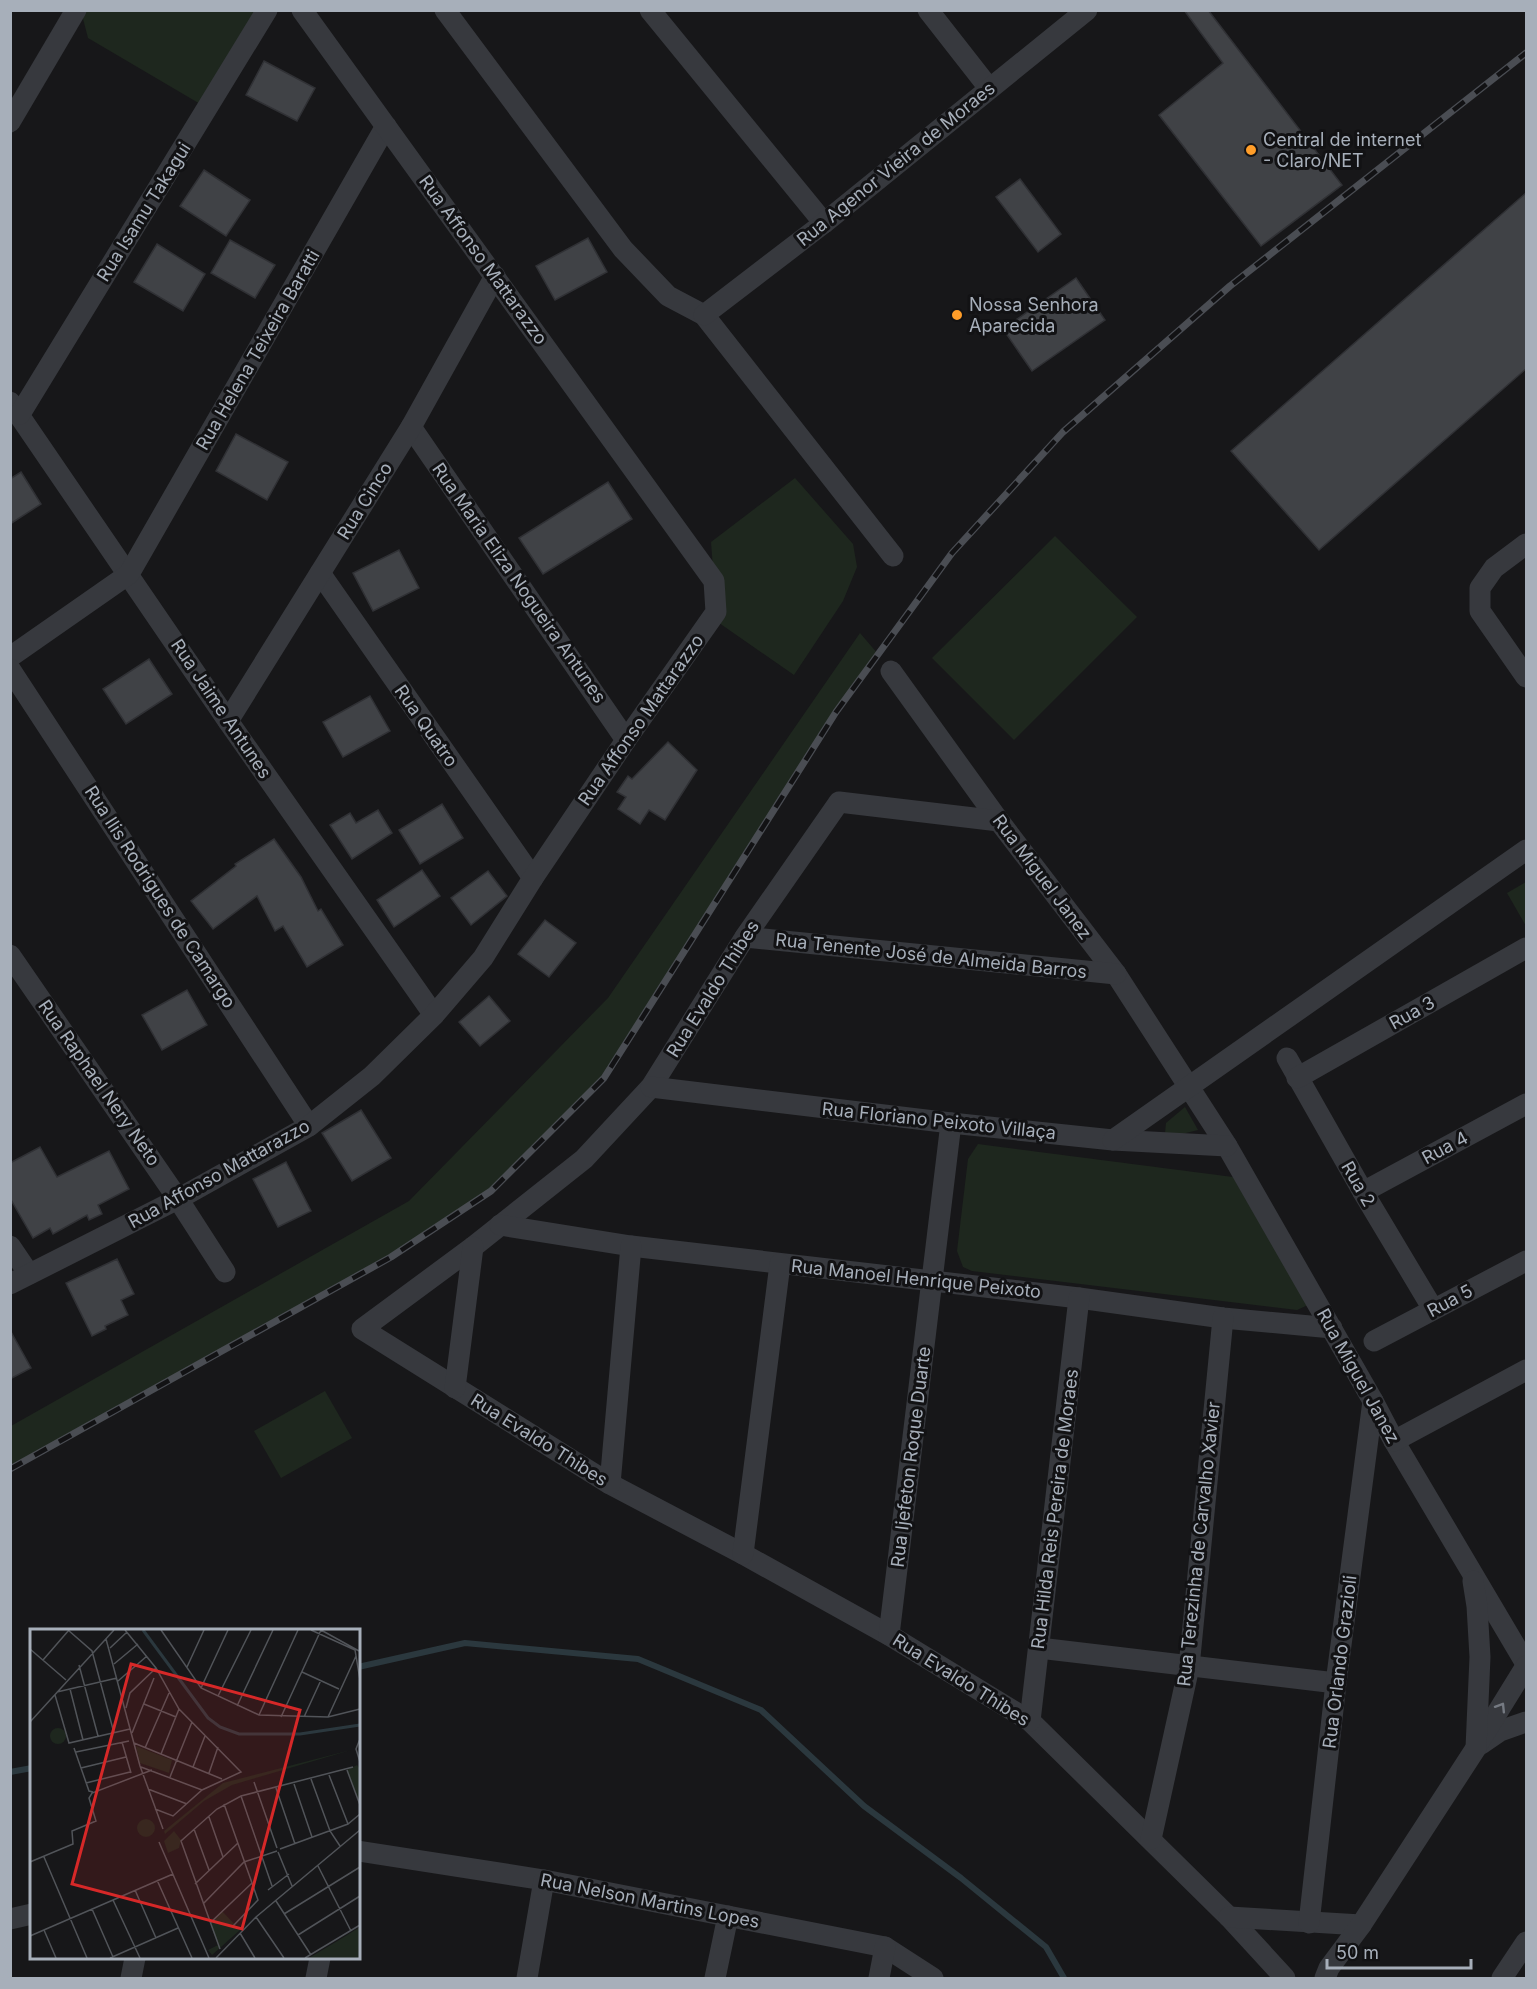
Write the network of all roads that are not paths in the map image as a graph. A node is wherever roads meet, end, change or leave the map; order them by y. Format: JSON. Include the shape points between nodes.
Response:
{"nodes":[{"id":1,"x":76,"y":10,"type":"edge"},
{"id":2,"x":267,"y":10,"type":"edge"},
{"id":3,"x":302,"y":10,"type":"edge"},
{"id":4,"x":445,"y":10,"type":"edge"},
{"id":5,"x":650,"y":10,"type":"edge"},
{"id":6,"x":928,"y":10,"type":"edge"},
{"id":7,"x":1087,"y":10,"type":"edge"},
{"id":8,"x":989,"y":88,"type":"junction"},
{"id":9,"x":10,"y":122,"type":"edge"},
{"id":10,"x":386,"y":126,"type":"junction"},
{"id":11,"x":824,"y":224,"type":"junction"},
{"id":12,"x":495,"y":276,"type":"junction"},
{"id":13,"x":704,"y":315,"type":"junction"},
{"id":14,"x":15,"y":408,"type":"edge"},
{"id":15,"x":411,"y":427,"type":"junction"},
{"id":16,"x":1527,"y":544,"type":"edge"},
{"id":17,"x":893,"y":556,"type":"dead end"},
{"id":18,"x":320,"y":573,"type":"junction"},
{"id":19,"x":129,"y":574,"type":"junction"},
{"id":20,"x":10,"y":657,"type":"edge"},
{"id":21,"x":10,"y":669,"type":"edge"},
{"id":22,"x":891,"y":671,"type":"dead end"},
{"id":23,"x":1527,"y":676,"type":"edge"},
{"id":24,"x":228,"y":721,"type":"junction"},
{"id":25,"x":626,"y":740,"type":"junction"},
{"id":26,"x":999,"y":821,"type":"junction"},
{"id":27,"x":1527,"y":850,"type":"edge"},
{"id":28,"x":533,"y":878,"type":"junction"},
{"id":29,"x":745,"y":937,"type":"junction"},
{"id":30,"x":1527,"y":948,"type":"edge"},
{"id":31,"x":10,"y":955,"type":"edge"},
{"id":32,"x":1116,"y":974,"type":"junction"},
{"id":33,"x":434,"y":1015,"type":"junction"},
{"id":34,"x":1287,"y":1058,"type":"dead end"},
{"id":35,"x":1297,"y":1078,"type":"junction"},
{"id":36,"x":651,"y":1087,"type":"junction"},
{"id":37,"x":1189,"y":1087,"type":"junction"},
{"id":38,"x":1527,"y":1104,"type":"edge"},
{"id":39,"x":951,"y":1123,"type":"junction"},
{"id":40,"x":309,"y":1126,"type":"junction"},
{"id":41,"x":1113,"y":1140,"type":"junction"},
{"id":42,"x":1227,"y":1146,"type":"junction"},
{"id":43,"x":1363,"y":1192,"type":"junction"},
{"id":44,"x":178,"y":1199,"type":"junction"},
{"id":45,"x":500,"y":1225,"type":"junction"},
{"id":46,"x":10,"y":1246,"type":"edge"},
{"id":47,"x":631,"y":1246,"type":"junction"},
{"id":48,"x":473,"y":1247,"type":"junction"},
{"id":49,"x":1527,"y":1261,"type":"edge"},
{"id":50,"x":780,"y":1264,"type":"junction"},
{"id":51,"x":225,"y":1272,"type":"dead end"},
{"id":52,"x":20,"y":1279,"type":"edge"},
{"id":53,"x":932,"y":1280,"type":"junction"},
{"id":54,"x":1079,"y":1298,"type":"junction"},
{"id":55,"x":1433,"y":1309,"type":"junction"},
{"id":56,"x":1223,"y":1318,"type":"junction"},
{"id":57,"x":1332,"y":1328,"type":"junction"},
{"id":58,"x":1374,"y":1341,"type":"dead end"},
{"id":59,"x":1526,"y":1373,"type":"edge"},
{"id":60,"x":455,"y":1388,"type":"junction"},
{"id":61,"x":1373,"y":1401,"type":"junction"},
{"id":62,"x":1394,"y":1441,"type":"junction"},
{"id":63,"x":610,"y":1484,"type":"junction"},
{"id":64,"x":743,"y":1554,"type":"junction"},
{"id":65,"x":1472,"y":1572,"type":"junction"},
{"id":66,"x":889,"y":1635,"type":"junction"},
{"id":67,"x":1039,"y":1648,"type":"junction"},
{"id":68,"x":1527,"y":1665,"type":"edge"},
{"id":69,"x":1189,"y":1667,"type":"junction"},
{"id":70,"x":1336,"y":1683,"type":"junction"},
{"id":71,"x":1030,"y":1721,"type":"junction"},
{"id":72,"x":1527,"y":1722,"type":"edge"},
{"id":73,"x":1476,"y":1748,"type":"junction"},
{"id":74,"x":1150,"y":1839,"type":"junction"},
{"id":75,"x":360,"y":1851,"type":"edge"},
{"id":76,"x":544,"y":1880,"type":"junction"},
{"id":77,"x":30,"y":1914,"type":"edge"},
{"id":78,"x":728,"y":1916,"type":"junction"},
{"id":79,"x":1229,"y":1917,"type":"junction"},
{"id":80,"x":10,"y":1919,"type":"edge"},
{"id":81,"x":1309,"y":1923,"type":"junction"},
{"id":82,"x":1361,"y":1925,"type":"junction"},
{"id":83,"x":1527,"y":1942,"type":"edge"},
{"id":84,"x":885,"y":1947,"type":"junction"},
{"id":85,"x":135,"y":1959,"type":"edge"},
{"id":86,"x":320,"y":1959,"type":"edge"},
{"id":87,"x":131,"y":1978,"type":"edge"},
{"id":88,"x":316,"y":1978,"type":"edge"},
{"id":89,"x":527,"y":1978,"type":"edge"},
{"id":90,"x":715,"y":1978,"type":"edge"},
{"id":91,"x":879,"y":1978,"type":"edge"},
{"id":92,"x":933,"y":1978,"type":"edge"},
{"id":93,"x":1284,"y":1978,"type":"edge"},
{"id":94,"x":1325,"y":1978,"type":"edge"},
{"id":95,"x":1502,"y":1978,"type":"edge"}],
"edges":[{"from":1,"to":9,"type":"street"},
{"from":2,"to":14,"type":"street","name":"Rua Isamu Takagui"},
{"from":3,"to":10,"type":"street","name":"Rua Affonso Mattarazzo"},
{"from":4,"to":13,"type":"street","via":[[623,249],[668,296]]},
{"from":5,"to":11,"type":"street"},
{"from":6,"to":8,"type":"street"},
{"from":7,"to":8,"type":"street","name":"Rua Agenor Vieira de Moraes"},
{"from":8,"to":11,"type":"street","name":"Rua Agenor Vieira de Moraes"},
{"from":10,"to":12,"type":"street","name":"Rua Affonso Mattarazzo"},
{"from":10,"to":19,"type":"street","name":"Rua Helena Teixeira Baratti"},
{"from":11,"to":13,"type":"street","name":"Rua Agenor Vieira de Moraes"},
{"from":12,"to":15,"type":"street","name":"Rua Cinco"},
{"from":12,"to":25,"type":"street","name":"Rua Affonso Mattarazzo","via":[[714,581],[716,612]]},
{"from":13,"to":17,"type":"street"},
{"from":14,"to":19,"type":"street","name":"Rua Jaime Antunes"},
{"from":15,"to":18,"type":"street","name":"Rua Cinco"},
{"from":15,"to":25,"type":"street","name":"Rua Maria Eliza Nogueira Antunes"},
{"from":16,"to":23,"type":"street","via":[[1494,568],[1480,588],[1480,611]]},
{"from":18,"to":24,"type":"street","name":"Rua Cinco"},
{"from":18,"to":28,"type":"street","name":"Rua Quatro"},
{"from":19,"to":20,"type":"street"},
{"from":19,"to":24,"type":"street","name":"Rua Jaime Antunes"},
{"from":21,"to":40,"type":"street","name":"Rua Ilis Rodrigues de Camargo"},
{"from":22,"to":26,"type":"street","name":"Rua Miguel Janez"},
{"from":24,"to":33,"type":"street","name":"Rua Jaime Antunes"},
{"from":25,"to":28,"type":"street","name":"Rua Affonso Mattarazzo"},
{"from":26,"to":29,"type":"street","name":"Rua Evaldo Thibes","via":[[839,801]]},
{"from":26,"to":32,"type":"street","name":"Rua Miguel Janez"},
{"from":27,"to":37,"type":"street"},
{"from":28,"to":33,"type":"street","name":"Rua Affonso Mattarazzo","via":[[483,958]]},
{"from":29,"to":32,"type":"street","name":"Rua Tenente José de Almeida Barros"},
{"from":29,"to":36,"type":"street","name":"Rua Evaldo Thibes"},
{"from":30,"to":35,"type":"street","name":"Rua 3"},
{"from":31,"to":44,"type":"street","name":"Rua Raphael Nery Neto"},
{"from":32,"to":37,"type":"street","name":"Rua Miguel Janez"},
{"from":33,"to":40,"type":"street","name":"Rua Affonso Mattarazzo","via":[[372,1076]]},
{"from":34,"to":35,"type":"street","name":"Rua 2"},
{"from":35,"to":43,"type":"street","name":"Rua 2"},
{"from":36,"to":39,"type":"street","name":"Rua Floriano Peixoto Villaça"},
{"from":36,"to":45,"type":"street","name":"Rua Evaldo Thibes","via":[[584,1159]]},
{"from":37,"to":41,"type":"street"},
{"from":37,"to":42,"type":"street","name":"Rua Miguel Janez"},
{"from":38,"to":43,"type":"street","name":"Rua 4"},
{"from":39,"to":41,"type":"street","name":"Rua Floriano Peixoto Villaça"},
{"from":39,"to":53,"type":"street","name":"Rua Ijefeton Roque Duarte"},
{"from":40,"to":44,"type":"street","name":"Rua Affonso Mattarazzo"},
{"from":41,"to":42,"type":"street","name":"Rua Floriano Peixoto Villaça"},
{"from":42,"to":57,"type":"street","name":"Rua Miguel Janez"},
{"from":43,"to":55,"type":"street","name":"Rua 2"},
{"from":44,"to":51,"type":"street","name":"Rua Raphael Nery Neto"},
{"from":44,"to":52,"type":"street","name":"Rua Affonso Mattarazzo"},
{"from":45,"to":47,"type":"street","name":"Rua Manoel Henrique Peixoto"},
{"from":45,"to":48,"type":"street","name":"Rua Evaldo Thibes"},
{"from":46,"to":52,"type":"street"},
{"from":47,"to":50,"type":"street","name":"Rua Manoel Henrique Peixoto"},
{"from":47,"to":63,"type":"street"},
{"from":48,"to":60,"type":"street"},
{"from":48,"to":60,"type":"street","name":"Rua Evaldo Thibes","via":[[362,1329]]},
{"from":49,"to":55,"type":"street","name":"Rua 5"},
{"from":50,"to":53,"type":"street","name":"Rua Manoel Henrique Peixoto"},
{"from":50,"to":64,"type":"street"},
{"from":53,"to":54,"type":"street","name":"Rua Manoel Henrique Peixoto"},
{"from":53,"to":66,"type":"street","name":"Rua Ijefeton Roque Duarte"},
{"from":54,"to":56,"type":"street","name":"Rua Manoel Henrique Peixoto"},
{"from":54,"to":67,"type":"street","name":"Rua Hilda Reis Pereira de Moraes"},
{"from":55,"to":58,"type":"street","name":"Rua 5"},
{"from":56,"to":57,"type":"street","name":"Rua Manoel Henrique Peixoto"},
{"from":56,"to":69,"type":"street","name":"Rua Terezinha de Carvalho Xavier"},
{"from":57,"to":61,"type":"street","name":"Rua Miguel Janez"},
{"from":59,"to":62,"type":"street"},
{"from":60,"to":63,"type":"street","name":"Rua Evaldo Thibes"},
{"from":61,"to":62,"type":"street","name":"Rua Miguel Janez"},
{"from":61,"to":70,"type":"street","name":"Rua Orlando Grazioli"},
{"from":62,"to":65,"type":"street","name":"Rua Miguel Janez"},
{"from":63,"to":64,"type":"street","name":"Rua Evaldo Thibes"},
{"from":64,"to":66,"type":"street","name":"Rua Evaldo Thibes"},
{"from":65,"to":68,"type":"street","name":"Rua Miguel Janez"},
{"from":65,"to":73,"type":"street","via":[[1480,1657]]},
{"from":66,"to":71,"type":"street","name":"Rua Evaldo Thibes"},
{"from":67,"to":69,"type":"street"},
{"from":67,"to":71,"type":"street","name":"Rua Hilda Reis Pereira de Moraes"},
{"from":73,"to":68,"type":"street","one_way":true},
{"from":69,"to":70,"type":"street"},
{"from":69,"to":74,"type":"street","name":"Rua Terezinha de Carvalho Xavier"},
{"from":70,"to":81,"type":"street","name":"Rua Orlando Grazioli"},
{"from":71,"to":74,"type":"street","name":"Rua Evaldo Thibes"},
{"from":72,"to":73,"type":"street","via":[[1500,1731]]},
{"from":73,"to":82,"type":"street"},
{"from":74,"to":79,"type":"street","name":"Rua Evaldo Thibes"},
{"from":75,"to":76,"type":"street","name":"Rua Nelson Martins Lopes"},
{"from":76,"to":78,"type":"street","name":"Rua Nelson Martins Lopes"},
{"from":76,"to":89,"type":"street"},
{"from":77,"to":80,"type":"street"},
{"from":78,"to":84,"type":"street","name":"Rua Nelson Martins Lopes"},
{"from":78,"to":90,"type":"street"},
{"from":79,"to":81,"type":"street"},
{"from":79,"to":93,"type":"street","name":"Rua Evaldo Thibes"},
{"from":81,"to":82,"type":"street"},
{"from":82,"to":94,"type":"street"},
{"from":83,"to":95,"type":"street"},
{"from":84,"to":91,"type":"street"},
{"from":84,"to":92,"type":"street","name":"Rua Nelson Martins Lopes"},
{"from":85,"to":87,"type":"street"},
{"from":86,"to":88,"type":"street"}]}
